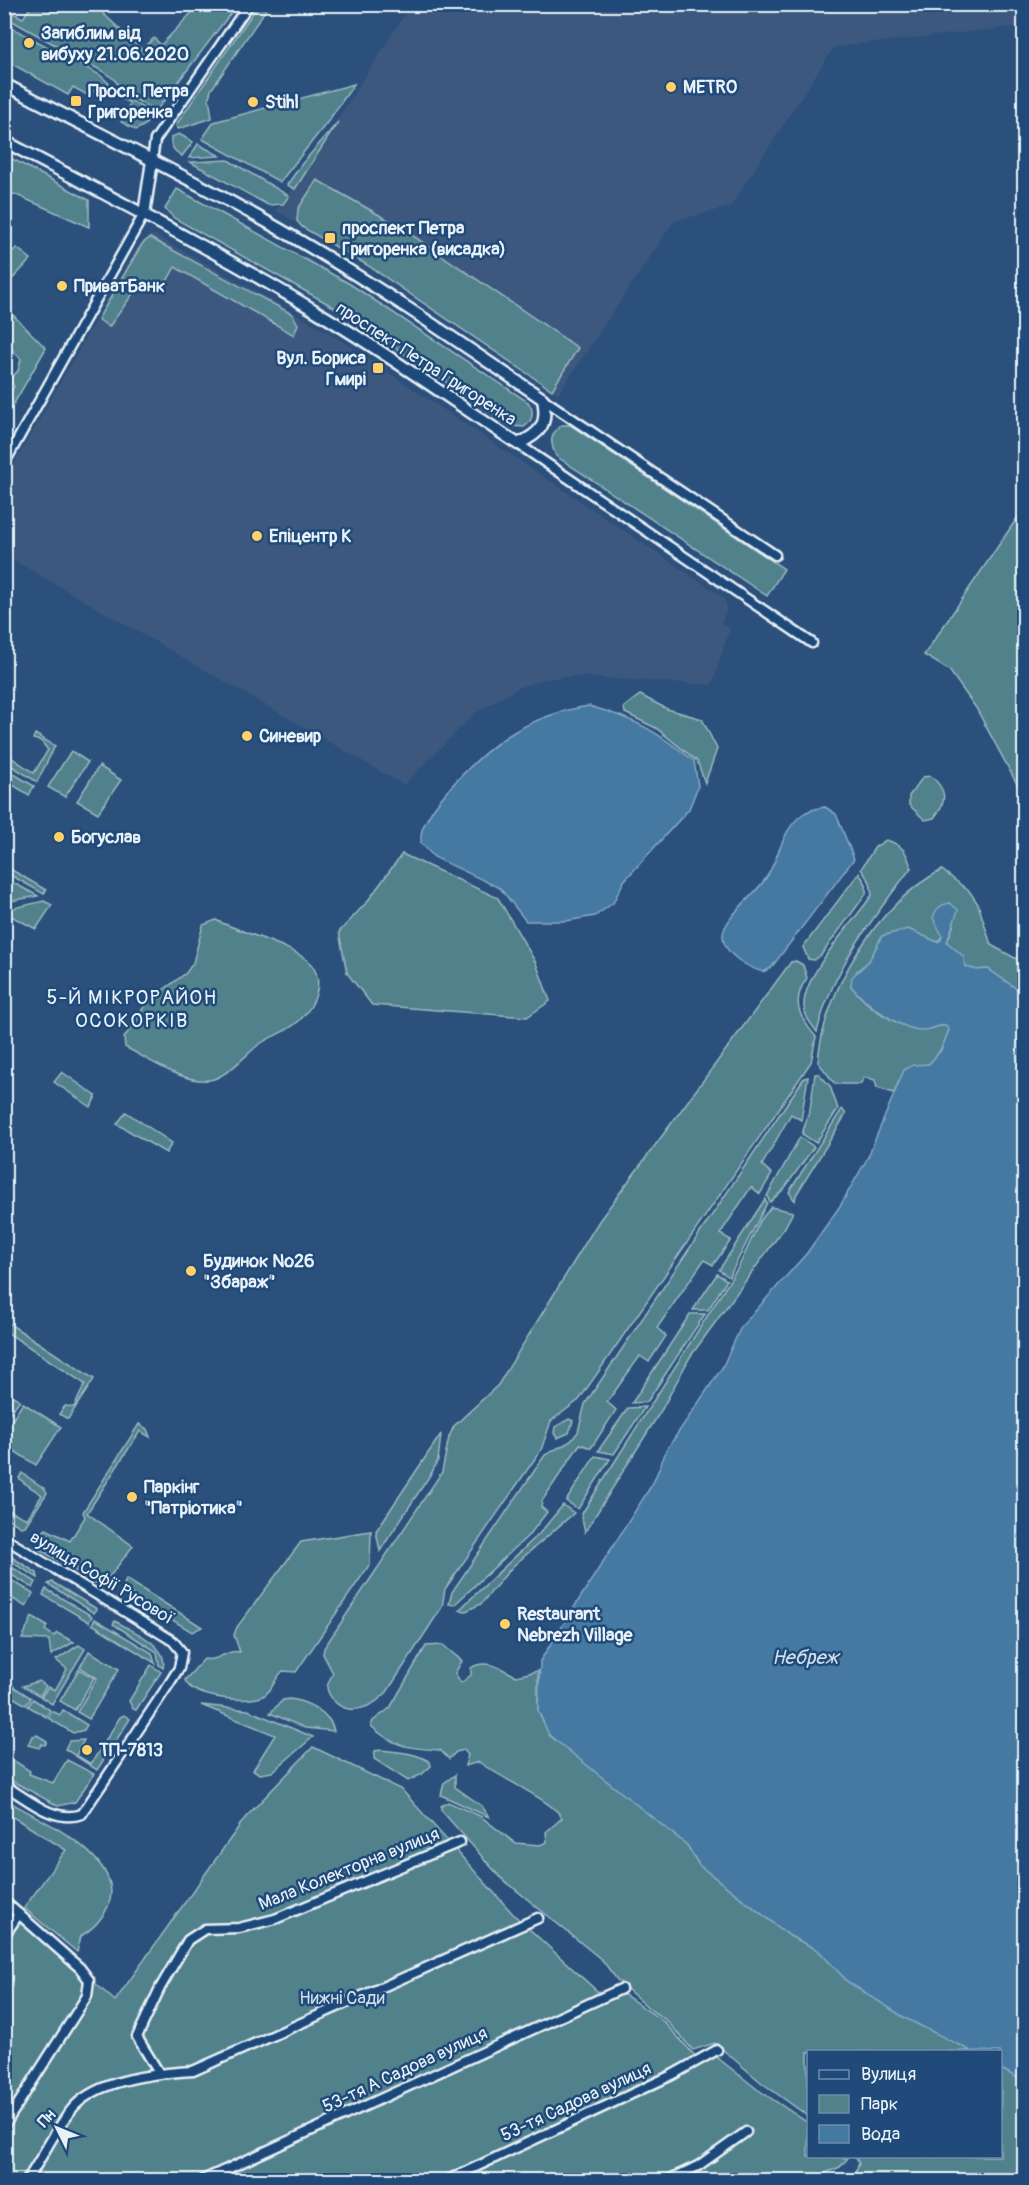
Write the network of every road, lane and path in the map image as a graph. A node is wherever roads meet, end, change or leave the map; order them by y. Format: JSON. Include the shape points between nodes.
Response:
{"nodes":[{"id":1,"x":249,"y":4,"type":"edge"},
{"id":2,"x":4,"y":84,"type":"edge"},
{"id":3,"x":4,"y":141,"type":"edge"},
{"id":4,"x":152,"y":160,"type":"junction"},
{"id":5,"x":144,"y":214,"type":"junction"},
{"id":6,"x":543,"y":399,"type":"junction"},
{"id":7,"x":518,"y":444,"type":"junction"},
{"id":8,"x":4,"y":464,"type":"edge"},
{"id":9,"x":775,"y":555,"type":"dead end"},
{"id":10,"x":812,"y":643,"type":"dead end"},
{"id":11,"x":4,"y":1538,"type":"edge"},
{"id":12,"x":4,"y":1785,"type":"edge"},
{"id":13,"x":460,"y":1842,"type":"dead end"},
{"id":14,"x":4,"y":1901,"type":"edge"},
{"id":15,"x":19,"y":1914,"type":"junction"},
{"id":16,"x":538,"y":1918,"type":"dead end"},
{"id":17,"x":4,"y":1936,"type":"edge"},
{"id":18,"x":621,"y":1989,"type":"dead end"},
{"id":19,"x":717,"y":2050,"type":"dead end"},
{"id":20,"x":159,"y":2073,"type":"junction"},
{"id":21,"x":4,"y":2126,"type":"edge"},
{"id":22,"x":746,"y":2132,"type":"dead end"},
{"id":23,"x":27,"y":2181,"type":"edge"},
{"id":24,"x":203,"y":2181,"type":"edge"},
{"id":25,"x":448,"y":2181,"type":"edge"},
{"id":26,"x":668,"y":2181,"type":"edge"}],
"edges":[{"from":1,"to":4,"type":"street","via":[[155,140]]},
{"from":2,"to":4,"type":"street","name":"проспект Петра Григоренка"},
{"from":3,"to":5,"type":"street","name":"проспект Петра Григоренка"},
{"from":4,"to":5,"type":"street"},
{"from":4,"to":6,"type":"street","name":"проспект Петра Григоренка","via":[[344,266]]},
{"from":5,"to":7,"type":"street","name":"проспект Петра Григоренка","via":[[333,321]]},
{"from":5,"to":8,"type":"street"},
{"from":6,"to":7,"type":"street","via":[[543,425]]},
{"from":6,"to":9,"type":"street"},
{"from":7,"to":10,"type":"street","name":"проспект Петра Григоренка"},
{"from":11,"to":12,"type":"street","name":"вулиця Софії Русової","via":[[173,1641],[182,1652],[174,1676],[82,1814],[62,1818]]},
{"from":13,"to":20,"type":"street","name":"Мала Колекторна вулиця","via":[[275,1919],[239,1928],[205,1929],[188,1940],[137,2037]]},
{"from":14,"to":15,"type":"street"},
{"from":15,"to":17,"type":"street"},
{"from":15,"to":21,"type":"street","via":[[89,1980],[87,1996]]},
{"from":16,"to":20,"type":"street","via":[[193,2071]]},
{"from":18,"to":24,"type":"street","name":"53-тя А Садова вулиця"},
{"from":19,"to":25,"type":"street","name":"53-тя Садова вулиця"},
{"from":20,"to":23,"type":"street","via":[[95,2090],[80,2102]]},
{"from":22,"to":26,"type":"street","via":[[698,2166]]}]}
